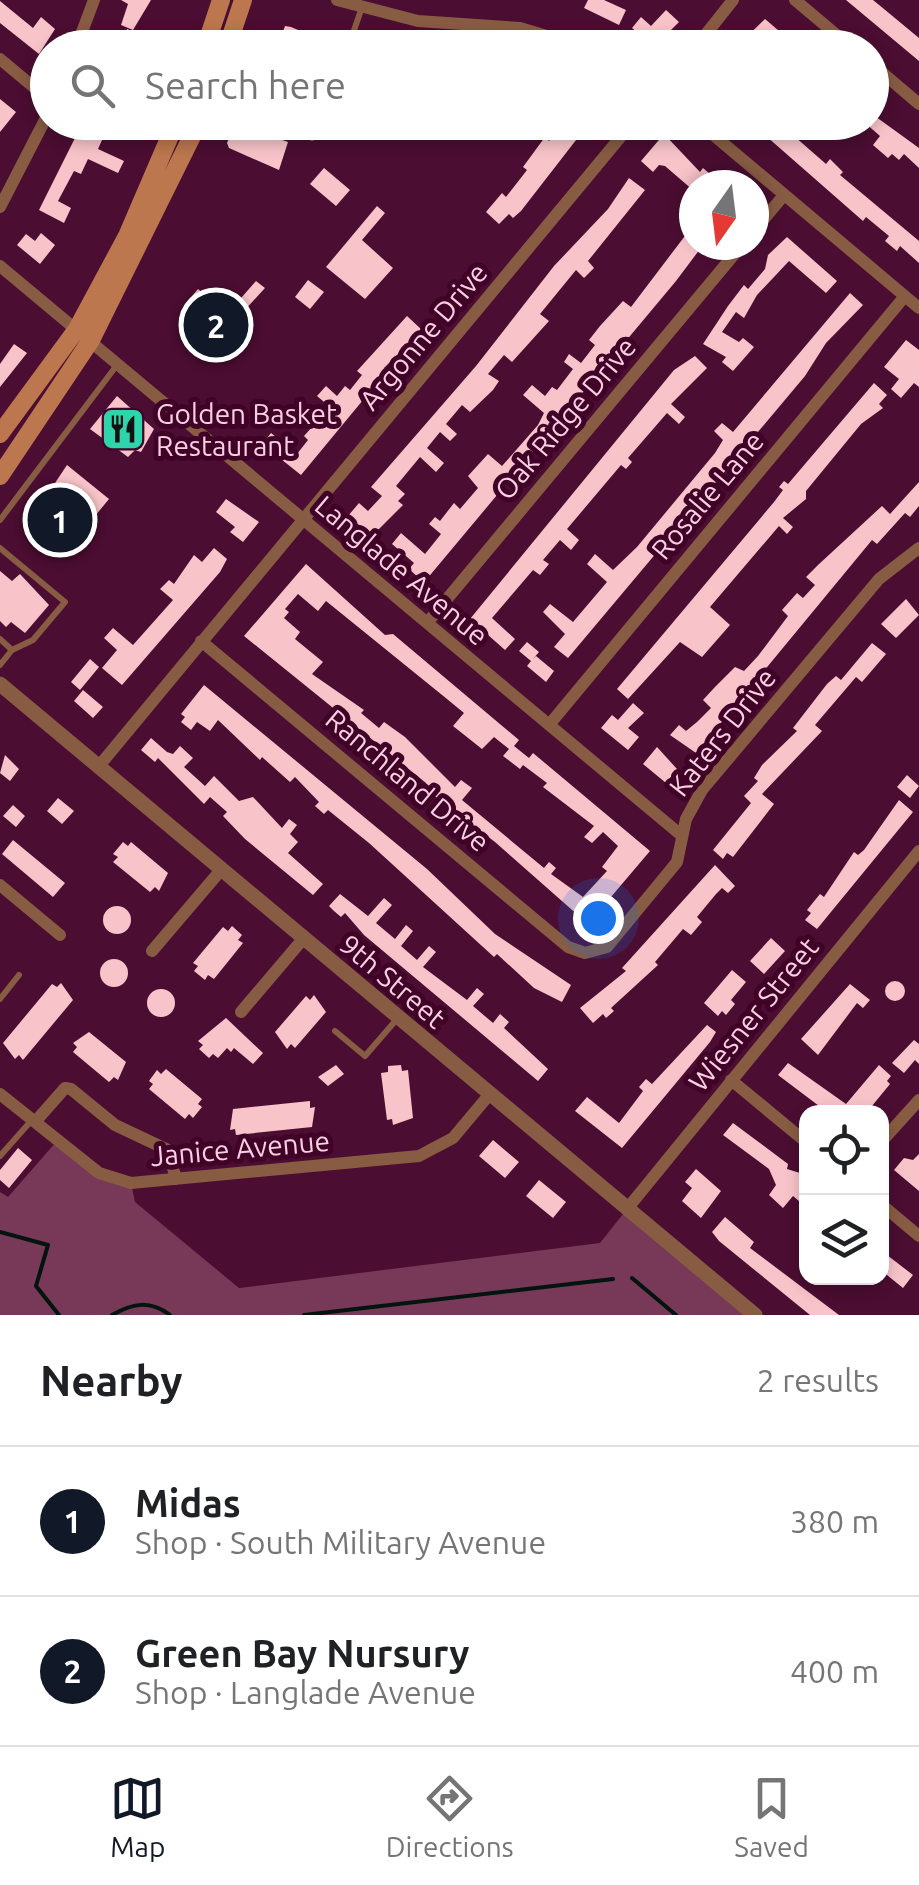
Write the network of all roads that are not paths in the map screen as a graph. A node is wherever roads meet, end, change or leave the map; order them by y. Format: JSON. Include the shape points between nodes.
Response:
{"nodes":[{"id":1,"x":94,"y":0,"type":"edge"},
{"id":2,"x":221,"y":0,"type":"edge"},
{"id":3,"x":243,"y":0,"type":"edge"},
{"id":4,"x":337,"y":0,"type":"edge"},
{"id":5,"x":733,"y":0,"type":"edge"},
{"id":6,"x":795,"y":0,"type":"edge"},
{"id":7,"x":366,"y":5,"type":"edge"},
{"id":8,"x":83,"y":30,"type":"edge"},
{"id":9,"x":211,"y":30,"type":"edge"},
{"id":10,"x":232,"y":30,"type":"edge"},
{"id":11,"x":356,"y":30,"type":"edge"},
{"id":12,"x":527,"y":30,"type":"edge"},
{"id":13,"x":709,"y":30,"type":"edge"},
{"id":14,"x":831,"y":30,"type":"edge"},
{"id":15,"x":0,"y":59,"type":"edge"},
{"id":16,"x":889,"y":78,"type":"edge"},
{"id":17,"x":30,"y":84,"type":"edge"},
{"id":18,"x":919,"y":104,"type":"edge"},
{"id":19,"x":35,"y":140,"type":"edge"},
{"id":20,"x":168,"y":140,"type":"edge"},
{"id":21,"x":188,"y":140,"type":"edge"},
{"id":22,"x":619,"y":140,"type":"edge"},
{"id":23,"x":719,"y":140,"type":"edge"},
{"id":24,"x":784,"y":195,"type":"junction"},
{"id":25,"x":0,"y":207,"type":"edge"},
{"id":26,"x":769,"y":212,"type":"edge"},
{"id":27,"x":729,"y":260,"type":"edge"},
{"id":28,"x":0,"y":266,"type":"edge"},
{"id":29,"x":904,"y":296,"type":"junction"},
{"id":30,"x":919,"y":308,"type":"edge"},
{"id":31,"x":84,"y":334,"type":"junction"},
{"id":32,"x":118,"y":363,"type":"junction"},
{"id":33,"x":0,"y":434,"type":"edge"},
{"id":34,"x":0,"y":476,"type":"edge"},
{"id":35,"x":0,"y":520,"type":"edge"},
{"id":36,"x":302,"y":520,"type":"junction"},
{"id":37,"x":0,"y":548,"type":"edge"},
{"id":38,"x":919,"y":548,"type":"edge"},
{"id":39,"x":426,"y":623,"type":"junction"},
{"id":40,"x":0,"y":639,"type":"edge"},
{"id":41,"x":201,"y":641,"type":"junction"},
{"id":42,"x":12,"y":650,"type":"junction"},
{"id":43,"x":0,"y":665,"type":"edge"},
{"id":44,"x":2,"y":690,"type":"edge"},
{"id":45,"x":549,"y":725,"type":"junction"},
{"id":46,"x":99,"y":766,"type":"junction"},
{"id":47,"x":682,"y":835,"type":"junction"},
{"id":48,"x":919,"y":851,"type":"edge"},
{"id":49,"x":220,"y":870,"type":"junction"},
{"id":50,"x":0,"y":885,"type":"edge"},
{"id":51,"x":60,"y":935,"type":"dead end"},
{"id":52,"x":303,"y":939,"type":"junction"},
{"id":53,"x":152,"y":951,"type":"dead end"},
{"id":54,"x":585,"y":953,"type":"joint"},
{"id":55,"x":19,"y":975,"type":"dead end"},
{"id":56,"x":0,"y":999,"type":"edge"},
{"id":57,"x":241,"y":1012,"type":"dead end"},
{"id":58,"x":398,"y":1018,"type":"junction"},
{"id":59,"x":335,"y":1030,"type":"dead end"},
{"id":60,"x":732,"y":1080,"type":"junction"},
{"id":61,"x":0,"y":1094,"type":"edge"},
{"id":62,"x":490,"y":1095,"type":"junction"},
{"id":63,"x":919,"y":1100,"type":"edge"},
{"id":64,"x":33,"y":1121,"type":"junction"},
{"id":65,"x":889,"y":1133,"type":"edge"},
{"id":66,"x":799,"y":1136,"type":"edge"},
{"id":67,"x":0,"y":1156,"type":"edge"},
{"id":68,"x":176,"y":1179,"type":"junction"},
{"id":69,"x":627,"y":1209,"type":"junction"},
{"id":70,"x":889,"y":1211,"type":"edge"},
{"id":71,"x":919,"y":1236,"type":"edge"},
{"id":72,"x":755,"y":1315,"type":"edge"}],
"edges":[{"from":1,"to":8,"type":"street"},
{"from":2,"to":9,"type":"main road"},
{"from":3,"to":10,"type":"main road"},
{"from":4,"to":7,"type":"street"},
{"from":5,"to":13,"type":"street"},
{"from":6,"to":14,"type":"street"},
{"from":7,"to":11,"type":"lane"},
{"from":7,"to":12,"type":"street","via":[[418,21]]},
{"from":15,"to":17,"type":"street"},
{"from":16,"to":18,"type":"street"},
{"from":19,"to":25,"type":"street"},
{"from":20,"to":31,"type":"main road"},
{"from":21,"to":31,"type":"main road"},
{"from":22,"to":36,"type":"street","name":"Argonne Drive"},
{"from":23,"to":24,"type":"street"},
{"from":24,"to":26,"type":"street"},
{"from":24,"to":29,"type":"street"},
{"from":27,"to":39,"type":"street","name":"Oak Ridge Drive"},
{"from":28,"to":31,"type":"street","name":"Langlade Avenue"},
{"from":29,"to":30,"type":"street"},
{"from":29,"to":45,"type":"street","name":"Rosalie Lane"},
{"from":31,"to":32,"type":"street","name":"Langlade Avenue"},
{"from":31,"to":33,"type":"main road"},
{"from":31,"to":34,"type":"main road"},
{"from":32,"to":35,"type":"lane"},
{"from":32,"to":36,"type":"street","name":"Langlade Avenue"},
{"from":36,"to":39,"type":"street","name":"Langlade Avenue"},
{"from":36,"to":41,"type":"street","name":"Argonne Drive"},
{"from":37,"to":42,"type":"lane","via":[[65,602],[33,640]]},
{"from":38,"to":47,"type":"street","name":"Katers Drive","via":[[878,579],[702,790]]},
{"from":39,"to":45,"type":"street","name":"Langlade Avenue"},
{"from":40,"to":42,"type":"lane"},
{"from":41,"to":46,"type":"street","name":"Argonne Drive"},
{"from":41,"to":54,"type":"street","name":"Ranchland Drive","via":[[568,946]]},
{"from":42,"to":43,"type":"lane"},
{"from":44,"to":46,"type":"street","name":"9th Street"},
{"from":45,"to":47,"type":"street","name":"Langlade Avenue"},
{"from":46,"to":49,"type":"street","name":"9th Street"},
{"from":47,"to":54,"type":"street","name":"Katers Drive","via":[[677,862],[607,947]]},
{"from":48,"to":60,"type":"street","name":"Wiesner Street"},
{"from":49,"to":52,"type":"street","name":"9th Street"},
{"from":49,"to":53,"type":"street"},
{"from":50,"to":51,"type":"street"},
{"from":52,"to":57,"type":"street"},
{"from":52,"to":58,"type":"street","name":"9th Street"},
{"from":55,"to":56,"type":"lane"},
{"from":58,"to":59,"type":"lane","via":[[364,1056]]},
{"from":58,"to":62,"type":"street","name":"9th Street"},
{"from":60,"to":66,"type":"street"},
{"from":60,"to":69,"type":"street","name":"Wiesner Street"},
{"from":61,"to":64,"type":"street","name":"Janice Avenue"},
{"from":62,"to":68,"type":"street","name":"Janice Avenue","via":[[453,1138],[426,1154]]},
{"from":62,"to":69,"type":"street","name":"9th Street"},
{"from":63,"to":65,"type":"street"},
{"from":64,"to":67,"type":"lane"},
{"from":64,"to":68,"type":"street","name":"Janice Avenue","via":[[112,1180]]},
{"from":64,"to":68,"type":"street","via":[[69,1088],[115,1125],[168,1150]]},
{"from":69,"to":72,"type":"street","name":"9th Street"},
{"from":70,"to":71,"type":"street"}]}
